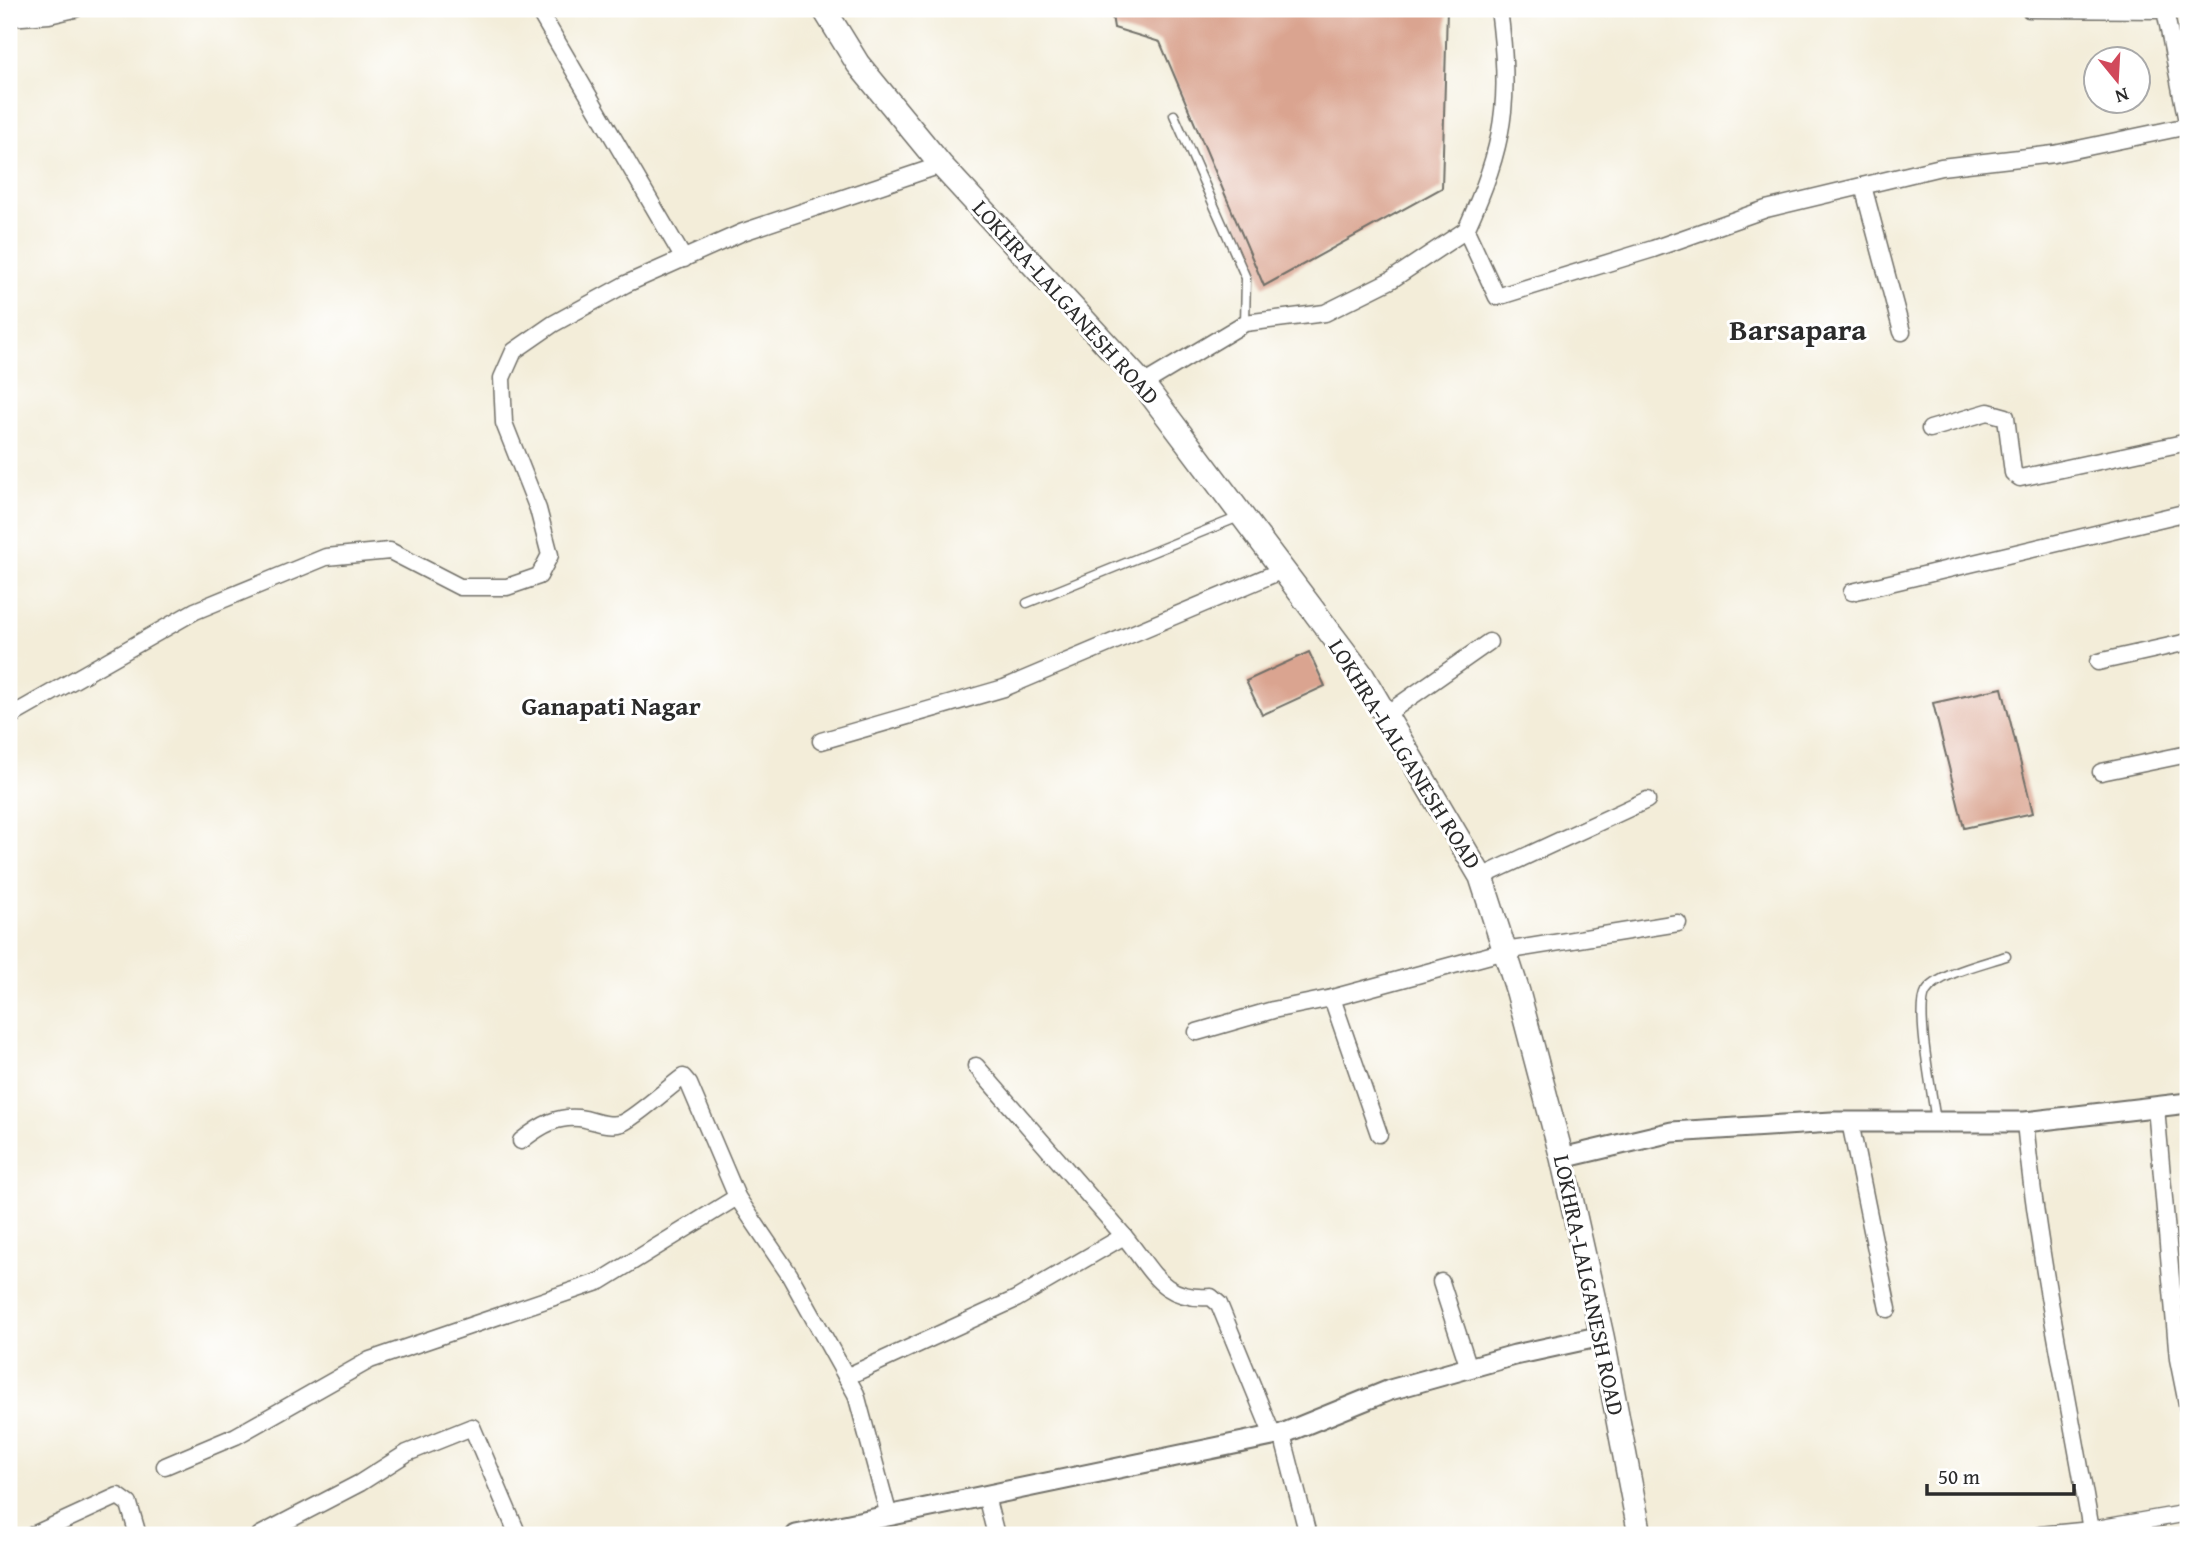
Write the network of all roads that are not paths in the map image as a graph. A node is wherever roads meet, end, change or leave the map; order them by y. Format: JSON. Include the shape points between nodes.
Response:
{"nodes":[{"id":1,"x":75,"y":9,"type":"edge"},
{"id":2,"x":538,"y":9,"type":"edge"},
{"id":3,"x":824,"y":9,"type":"edge"},
{"id":4,"x":1499,"y":9,"type":"edge"},
{"id":5,"x":2029,"y":9,"type":"edge"},
{"id":6,"x":9,"y":18,"type":"edge"},
{"id":7,"x":1174,"y":115,"type":"dead end"},
{"id":8,"x":2188,"y":127,"type":"edge"},
{"id":9,"x":942,"y":166,"type":"junction"},
{"id":10,"x":1863,"y":186,"type":"junction"},
{"id":11,"x":1466,"y":230,"type":"junction"},
{"id":12,"x":684,"y":259,"type":"junction"},
{"id":13,"x":1245,"y":323,"type":"junction"},
{"id":14,"x":1902,"y":332,"type":"dead end"},
{"id":15,"x":1143,"y":384,"type":"junction"},
{"id":16,"x":1930,"y":429,"type":"dead end"},
{"id":17,"x":2188,"y":442,"type":"edge"},
{"id":18,"x":2188,"y":512,"type":"edge"},
{"id":19,"x":1242,"y":515,"type":"junction"},
{"id":20,"x":1283,"y":570,"type":"junction"},
{"id":21,"x":1852,"y":592,"type":"dead end"},
{"id":22,"x":1027,"y":604,"type":"dead end"},
{"id":23,"x":1489,"y":642,"type":"dead end"},
{"id":24,"x":2188,"y":642,"type":"edge"},
{"id":25,"x":2098,"y":662,"type":"dead end"},
{"id":26,"x":1385,"y":715,"type":"junction"},
{"id":27,"x":9,"y":717,"type":"edge"},
{"id":28,"x":821,"y":741,"type":"dead end"},
{"id":29,"x":2188,"y":754,"type":"edge"},
{"id":30,"x":2101,"y":772,"type":"dead end"},
{"id":31,"x":1647,"y":800,"type":"dead end"},
{"id":32,"x":1481,"y":877,"type":"junction"},
{"id":33,"x":1678,"y":923,"type":"dead end"},
{"id":34,"x":1505,"y":951,"type":"junction"},
{"id":35,"x":2006,"y":956,"type":"dead end"},
{"id":36,"x":1332,"y":998,"type":"junction"},
{"id":37,"x":1198,"y":1032,"type":"dead end"},
{"id":38,"x":976,"y":1066,"type":"dead end"},
{"id":39,"x":2188,"y":1103,"type":"edge"},
{"id":40,"x":2156,"y":1107,"type":"junction"},
{"id":41,"x":1850,"y":1122,"type":"junction"},
{"id":42,"x":1936,"y":1122,"type":"junction"},
{"id":43,"x":2025,"y":1122,"type":"junction"},
{"id":44,"x":1379,"y":1134,"type":"dead end"},
{"id":45,"x":521,"y":1141,"type":"dead end"},
{"id":46,"x":1562,"y":1158,"type":"junction"},
{"id":47,"x":737,"y":1197,"type":"junction"},
{"id":48,"x":1124,"y":1236,"type":"junction"},
{"id":49,"x":1441,"y":1282,"type":"dead end"},
{"id":50,"x":1888,"y":1310,"type":"dead end"},
{"id":51,"x":1602,"y":1336,"type":"junction"},
{"id":52,"x":1469,"y":1368,"type":"junction"},
{"id":53,"x":846,"y":1377,"type":"junction"},
{"id":54,"x":2188,"y":1409,"type":"edge"},
{"id":55,"x":1277,"y":1435,"type":"junction"},
{"id":56,"x":165,"y":1466,"type":"dead end"},
{"id":57,"x":986,"y":1496,"type":"junction"},
{"id":58,"x":2188,"y":1513,"type":"edge"},
{"id":59,"x":890,"y":1516,"type":"junction"},
{"id":60,"x":2091,"y":1530,"type":"junction"},
{"id":61,"x":823,"y":1533,"type":"edge"},
{"id":62,"x":33,"y":1535,"type":"edge"},
{"id":63,"x":138,"y":1535,"type":"edge"},
{"id":64,"x":260,"y":1535,"type":"edge"},
{"id":65,"x":517,"y":1535,"type":"edge"},
{"id":66,"x":796,"y":1535,"type":"edge"},
{"id":67,"x":996,"y":1535,"type":"edge"},
{"id":68,"x":1308,"y":1535,"type":"edge"},
{"id":69,"x":1640,"y":1535,"type":"edge"},
{"id":70,"x":2040,"y":1535,"type":"edge"}],
"edges":[{"from":1,"to":6,"type":"street"},
{"from":2,"to":12,"type":"street"},
{"from":3,"to":9,"type":"main road","name":"LOKHRA-LALGANESH ROAD","via":[[858,64]]},
{"from":4,"to":11,"type":"street","via":[[1506,111],[1490,177]]},
{"from":5,"to":8,"type":"street","via":[[2165,10]]},
{"from":7,"to":13,"type":"lane","via":[[1246,278]]},
{"from":8,"to":10,"type":"street","via":[[2054,153],[1941,167]]},
{"from":9,"to":12,"type":"street","via":[[743,232]]},
{"from":9,"to":15,"type":"main road","name":"LOKHRA-LALGANESH ROAD"},
{"from":10,"to":11,"type":"street","via":[[1766,209],[1497,297]]},
{"from":10,"to":14,"type":"street"},
{"from":11,"to":13,"type":"street","via":[[1391,280],[1325,313]]},
{"from":12,"to":27,"type":"street","via":[[553,324],[514,351],[502,378],[504,423],[551,555],[539,576],[507,587],[460,587],[390,551],[326,557],[195,611]]},
{"from":13,"to":15,"type":"street"},
{"from":15,"to":19,"type":"main road","name":"LOKHRA-LALGANESH ROAD"},
{"from":16,"to":17,"type":"street","via":[[1988,412],[2006,417],[2013,473],[2020,478]]},
{"from":18,"to":21,"type":"street"},
{"from":19,"to":20,"type":"main road","name":"LOKHRA-LALGANESH ROAD"},
{"from":19,"to":22,"type":"lane"},
{"from":20,"to":26,"type":"main road","name":"LOKHRA-LALGANESH ROAD","via":[[1362,675]]},
{"from":20,"to":28,"type":"street","via":[[1004,688]]},
{"from":23,"to":26,"type":"street"},
{"from":24,"to":25,"type":"street"},
{"from":26,"to":32,"type":"main road","name":"LOKHRA-LALGANESH ROAD"},
{"from":29,"to":30,"type":"street"},
{"from":31,"to":32,"type":"street"},
{"from":32,"to":34,"type":"main road","name":"LOKHRA-LALGANESH ROAD"},
{"from":33,"to":34,"type":"street"},
{"from":34,"to":36,"type":"street"},
{"from":34,"to":46,"type":"main road","name":"LOKHRA-LALGANESH ROAD"},
{"from":35,"to":42,"type":"lane","via":[[1946,977],[1926,991],[1921,1012]]},
{"from":36,"to":37,"type":"street"},
{"from":36,"to":44,"type":"street"},
{"from":38,"to":48,"type":"street"},
{"from":39,"to":40,"type":"street"},
{"from":40,"to":43,"type":"street"},
{"from":40,"to":54,"type":"street","via":[[2178,1359]]},
{"from":41,"to":42,"type":"street"},
{"from":41,"to":46,"type":"street","via":[[1672,1132]]},
{"from":41,"to":50,"type":"street"},
{"from":42,"to":43,"type":"street"},
{"from":43,"to":60,"type":"street","via":[[2036,1229]]},
{"from":45,"to":47,"type":"street","via":[[559,1118],[622,1123],[683,1077]]},
{"from":46,"to":51,"type":"main road","name":"LOKHRA-LALGANESH ROAD"},
{"from":47,"to":53,"type":"street","via":[[789,1274]]},
{"from":47,"to":56,"type":"street","via":[[601,1281],[370,1360],[236,1436]]},
{"from":48,"to":53,"type":"street","via":[[1016,1299]]},
{"from":48,"to":55,"type":"street","via":[[1170,1292],[1213,1298],[1219,1304]]},
{"from":49,"to":52,"type":"street"},
{"from":51,"to":52,"type":"street"},
{"from":51,"to":69,"type":"main road","name":"LOKHRA-LALGANESH ROAD"},
{"from":52,"to":55,"type":"street","via":[[1390,1390]]},
{"from":53,"to":59,"type":"street","via":[[856,1394]]},
{"from":55,"to":57,"type":"street"},
{"from":55,"to":68,"type":"street"},
{"from":57,"to":59,"type":"street"},
{"from":57,"to":67,"type":"street"},
{"from":58,"to":60,"type":"street"},
{"from":59,"to":61,"type":"street"},
{"from":60,"to":70,"type":"street"},
{"from":61,"to":66,"type":"street"},
{"from":62,"to":63,"type":"street","via":[[118,1496],[129,1504]]},
{"from":64,"to":65,"type":"street","via":[[407,1453],[472,1427]]}]}
